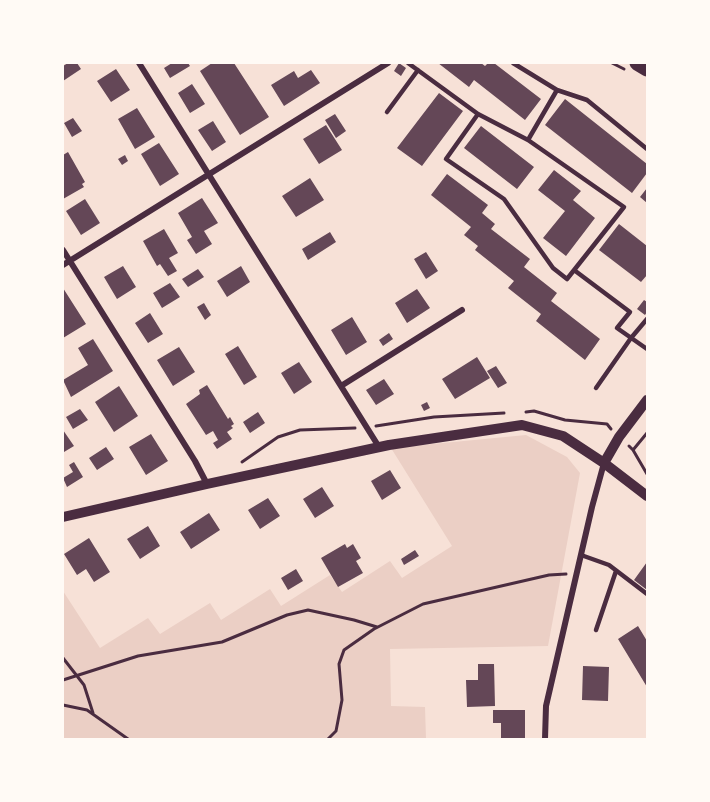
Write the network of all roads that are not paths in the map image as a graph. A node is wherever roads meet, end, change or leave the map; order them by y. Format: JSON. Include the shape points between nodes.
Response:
{"nodes":[{"id":1,"x":139,"y":63,"type":"edge"},
{"id":2,"x":388,"y":63,"type":"edge"},
{"id":3,"x":408,"y":63,"type":"edge"},
{"id":4,"x":513,"y":63,"type":"edge"},
{"id":5,"x":637,"y":63,"type":"edge"},
{"id":6,"x":647,"y":69,"type":"edge"},
{"id":7,"x":418,"y":70,"type":"junction"},
{"id":8,"x":558,"y":90,"type":"junction"},
{"id":9,"x":387,"y":112,"type":"dead end"},
{"id":10,"x":478,"y":114,"type":"junction"},
{"id":11,"x":528,"y":140,"type":"junction"},
{"id":12,"x":647,"y":149,"type":"edge"},
{"id":13,"x":209,"y":175,"type":"junction"},
{"id":14,"x":63,"y":250,"type":"edge"},
{"id":15,"x":70,"y":261,"type":"junction"},
{"id":16,"x":63,"y":265,"type":"edge"},
{"id":17,"x":574,"y":270,"type":"junction"},
{"id":18,"x":462,"y":310,"type":"dead end"},
{"id":19,"x":647,"y":319,"type":"edge"},
{"id":20,"x":631,"y":338,"type":"junction"},
{"id":21,"x":647,"y":349,"type":"edge"},
{"id":22,"x":341,"y":386,"type":"junction"},
{"id":23,"x":596,"y":388,"type":"dead end"},
{"id":24,"x":647,"y":400,"type":"edge"},
{"id":25,"x":379,"y":447,"type":"junction"},
{"id":26,"x":604,"y":463,"type":"junction"},
{"id":27,"x":207,"y":484,"type":"junction"},
{"id":28,"x":647,"y":496,"type":"edge"},
{"id":29,"x":63,"y":517,"type":"edge"},
{"id":30,"x":581,"y":555,"type":"junction"},
{"id":31,"x":616,"y":571,"type":"junction"},
{"id":32,"x":647,"y":594,"type":"edge"},
{"id":33,"x":596,"y":630,"type":"dead end"},
{"id":34,"x":545,"y":739,"type":"edge"}],
"edges":[{"from":1,"to":13,"type":"street"},
{"from":2,"to":13,"type":"street"},
{"from":3,"to":7,"type":"lane"},
{"from":4,"to":8,"type":"lane"},
{"from":5,"to":6,"type":"main road"},
{"from":7,"to":9,"type":"lane"},
{"from":7,"to":10,"type":"lane"},
{"from":8,"to":11,"type":"lane"},
{"from":8,"to":12,"type":"lane","via":[[587,100]]},
{"from":10,"to":11,"type":"lane"},
{"from":10,"to":17,"type":"lane","via":[[446,159],[504,199],[553,268],[567,279]]},
{"from":11,"to":17,"type":"lane","via":[[624,207]]},
{"from":13,"to":15,"type":"street"},
{"from":13,"to":22,"type":"street"},
{"from":14,"to":15,"type":"street"},
{"from":15,"to":16,"type":"street"},
{"from":15,"to":27,"type":"street"},
{"from":17,"to":20,"type":"lane","via":[[630,312],[617,328]]},
{"from":18,"to":22,"type":"street"},
{"from":19,"to":20,"type":"lane"},
{"from":20,"to":21,"type":"lane"},
{"from":20,"to":23,"type":"lane"},
{"from":22,"to":25,"type":"street"},
{"from":24,"to":26,"type":"street"},
{"from":25,"to":26,"type":"street","via":[[522,425],[563,436]]},
{"from":25,"to":27,"type":"street"},
{"from":26,"to":28,"type":"street"},
{"from":26,"to":30,"type":"street"},
{"from":27,"to":29,"type":"street"},
{"from":30,"to":31,"type":"lane"},
{"from":30,"to":34,"type":"street","via":[[546,706]]},
{"from":31,"to":32,"type":"lane"},
{"from":31,"to":33,"type":"lane"}]}
